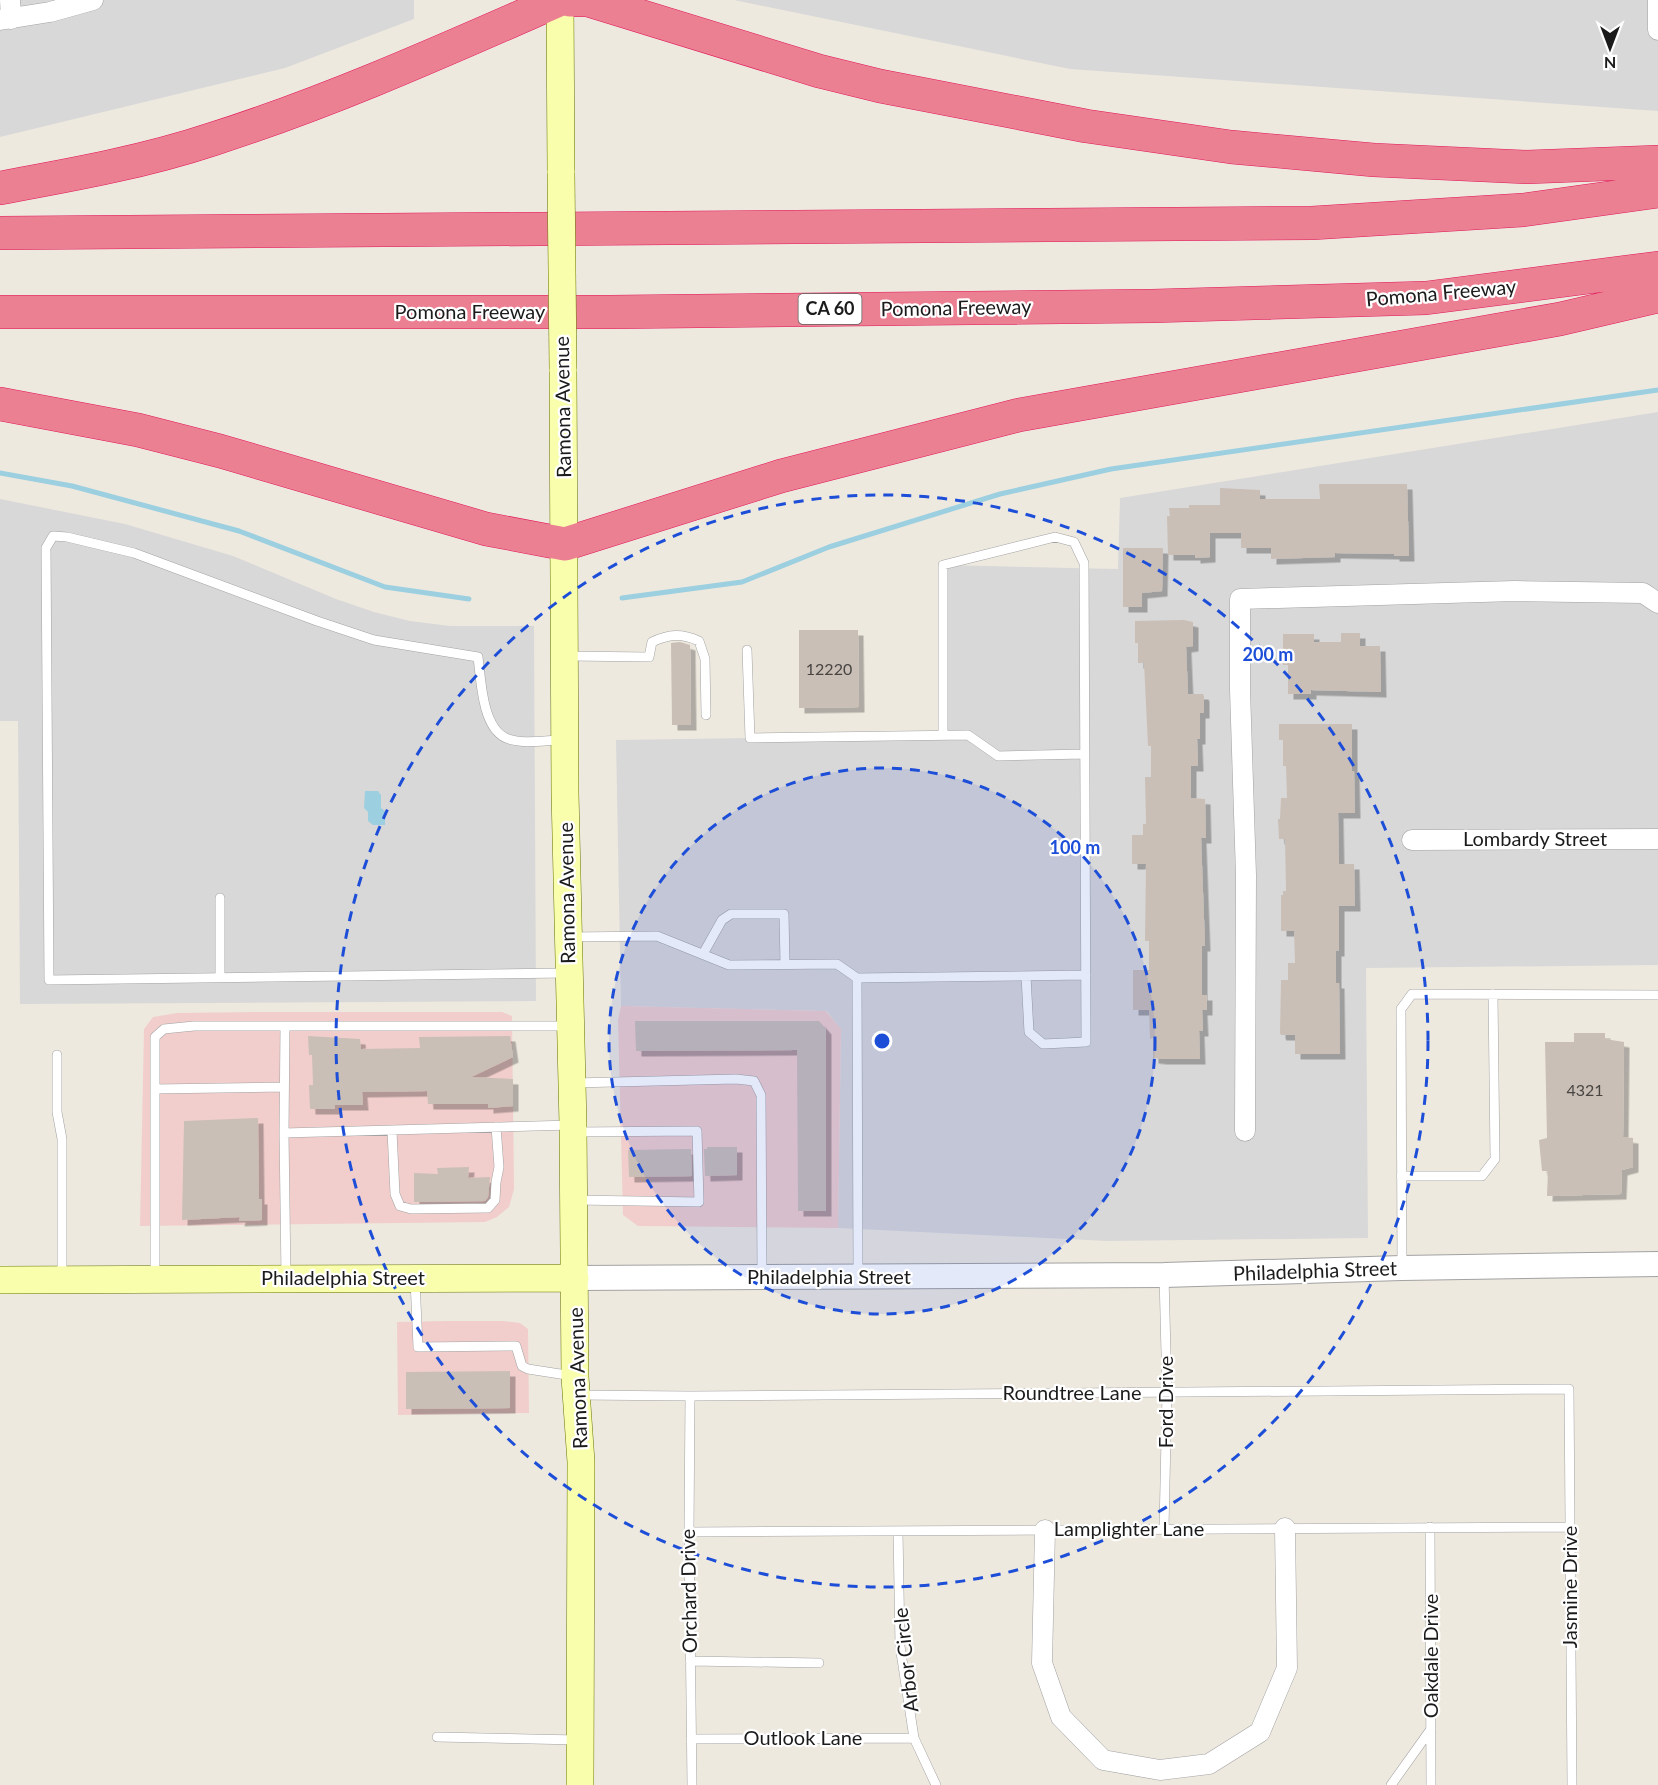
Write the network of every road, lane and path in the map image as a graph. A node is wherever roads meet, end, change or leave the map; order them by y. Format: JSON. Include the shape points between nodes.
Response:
{"nodes":[{"id":1,"x":93,"y":0,"type":"edge"},
{"id":2,"x":560,"y":0,"type":"edge"},
{"id":3,"x":570,"y":0,"type":"edge"},
{"id":4,"x":1658,"y":0,"type":"edge"},
{"id":5,"x":7,"y":13,"type":"edge"},
{"id":6,"x":1658,"y":30,"type":"edge"},
{"id":7,"x":1658,"y":162,"type":"edge"},
{"id":8,"x":0,"y":188,"type":"edge"},
{"id":9,"x":1658,"y":191,"type":"edge"},
{"id":10,"x":0,"y":233,"type":"edge"},
{"id":11,"x":1658,"y":268,"type":"edge"},
{"id":12,"x":1658,"y":296,"type":"edge"},
{"id":13,"x":0,"y":312,"type":"edge"},
{"id":14,"x":0,"y":404,"type":"edge"},
{"id":15,"x":565,"y":544,"type":"junction"},
{"id":16,"x":1658,"y":603,"type":"edge"},
{"id":17,"x":747,"y":650,"type":"dead end"},
{"id":18,"x":565,"y":656,"type":"junction"},
{"id":19,"x":706,"y":715,"type":"dead end"},
{"id":20,"x":943,"y":735,"type":"junction"},
{"id":21,"x":565,"y":740,"type":"junction"},
{"id":22,"x":1084,"y":754,"type":"junction"},
{"id":23,"x":1658,"y":839,"type":"edge"},
{"id":24,"x":1412,"y":840,"type":"dead end"},
{"id":25,"x":220,"y":898,"type":"dead end"},
{"id":26,"x":569,"y":937,"type":"junction"},
{"id":27,"x":703,"y":954,"type":"junction"},
{"id":28,"x":785,"y":964,"type":"junction"},
{"id":29,"x":569,"y":973,"type":"junction"},
{"id":30,"x":1086,"y":975,"type":"junction"},
{"id":31,"x":1026,"y":976,"type":"junction"},
{"id":32,"x":220,"y":977,"type":"junction"},
{"id":33,"x":857,"y":978,"type":"junction"},
{"id":34,"x":1493,"y":994,"type":"junction"},
{"id":35,"x":1658,"y":995,"type":"edge"},
{"id":36,"x":285,"y":1026,"type":"junction"},
{"id":37,"x":571,"y":1026,"type":"junction"},
{"id":38,"x":57,"y":1055,"type":"dead end"},
{"id":39,"x":572,"y":1083,"type":"junction"},
{"id":40,"x":284,"y":1087,"type":"junction"},
{"id":41,"x":155,"y":1089,"type":"junction"},
{"id":42,"x":496,"y":1127,"type":"junction"},
{"id":43,"x":573,"y":1129,"type":"junction"},
{"id":44,"x":392,"y":1131,"type":"junction"},
{"id":45,"x":1245,"y":1131,"type":"dead end"},
{"id":46,"x":284,"y":1133,"type":"junction"},
{"id":47,"x":1401,"y":1176,"type":"junction"},
{"id":48,"x":574,"y":1200,"type":"junction"},
{"id":49,"x":1658,"y":1264,"type":"edge"},
{"id":50,"x":1402,"y":1268,"type":"junction"},
{"id":51,"x":1164,"y":1275,"type":"junction"},
{"id":52,"x":762,"y":1277,"type":"junction"},
{"id":53,"x":858,"y":1277,"type":"junction"},
{"id":54,"x":286,"y":1278,"type":"junction"},
{"id":55,"x":415,"y":1278,"type":"junction"},
{"id":56,"x":575,"y":1278,"type":"junction"},
{"id":57,"x":155,"y":1279,"type":"junction"},
{"id":58,"x":0,"y":1280,"type":"edge"},
{"id":59,"x":62,"y":1280,"type":"junction"},
{"id":60,"x":575,"y":1386,"type":"junction"},
{"id":61,"x":1569,"y":1389,"type":"joint"},
{"id":62,"x":1167,"y":1392,"type":"junction"},
{"id":63,"x":690,"y":1396,"type":"junction"},
{"id":64,"x":1430,"y":1527,"type":"junction"},
{"id":65,"x":1570,"y":1527,"type":"junction"},
{"id":66,"x":1285,"y":1528,"type":"junction"},
{"id":67,"x":1164,"y":1529,"type":"junction"},
{"id":68,"x":1045,"y":1530,"type":"junction"},
{"id":69,"x":898,"y":1531,"type":"junction"},
{"id":70,"x":688,"y":1532,"type":"junction"},
{"id":71,"x":690,"y":1661,"type":"junction"},
{"id":72,"x":819,"y":1662,"type":"dead end"},
{"id":73,"x":1431,"y":1728,"type":"junction"},
{"id":74,"x":436,"y":1737,"type":"dead end"},
{"id":75,"x":691,"y":1738,"type":"junction"},
{"id":76,"x":914,"y":1738,"type":"junction"},
{"id":77,"x":580,"y":1740,"type":"junction"},
{"id":78,"x":580,"y":1785,"type":"edge"},
{"id":79,"x":692,"y":1785,"type":"edge"},
{"id":80,"x":936,"y":1785,"type":"edge"},
{"id":81,"x":1390,"y":1785,"type":"edge"},
{"id":82,"x":1431,"y":1785,"type":"edge"},
{"id":83,"x":1572,"y":1785,"type":"edge"}],
"edges":[{"from":1,"to":5,"type":"street","via":[[50,12]]},
{"from":2,"to":8,"type":"highway","via":[[331,98],[211,140],[90,172]]},
{"from":2,"to":15,"type":"main road","name":"Ramona Avenue","bridge":true},
{"from":3,"to":7,"type":"highway","via":[[588,0],[880,86],[1086,126],[1231,147],[1374,160],[1527,167]]},
{"from":4,"to":6,"type":"street"},
{"from":9,"to":10,"type":"highway","via":[[1523,210],[1312,223]]},
{"from":11,"to":13,"type":"highway","name":"Pomona Freeway","number":"CA 60","via":[[1426,298],[1176,306],[598,312]]},
{"from":12,"to":15,"type":"highway","via":[[1560,319],[1019,415],[781,476]]},
{"from":14,"to":15,"type":"highway","via":[[148,433],[486,529]]},
{"from":15,"to":18,"type":"main road","name":"Ramona Avenue"},
{"from":16,"to":45,"type":"street","via":[[1643,593],[1515,591],[1240,599],[1246,875]]},
{"from":17,"to":20,"type":"lane","via":[[750,738]]},
{"from":18,"to":19,"type":"lane","via":[[649,657],[651,642],[667,635],[686,635],[699,641],[705,659]]},
{"from":18,"to":21,"type":"main road","name":"Ramona Avenue"},
{"from":20,"to":22,"type":"lane","via":[[968,735],[998,756]]},
{"from":20,"to":22,"type":"lane","via":[[943,565],[1055,537],[1074,542],[1084,563]]},
{"from":21,"to":26,"type":"main road","name":"Ramona Avenue"},
{"from":21,"to":32,"type":"lane","via":[[521,741],[497,731],[488,719],[478,657],[374,640],[134,553],[53,536],[46,548],[49,980]]},
{"from":22,"to":30,"type":"lane"},
{"from":23,"to":24,"type":"street","name":"Lombardy Street"},
{"from":25,"to":32,"type":"lane"},
{"from":26,"to":27,"type":"lane","via":[[657,936]]},
{"from":26,"to":29,"type":"main road","name":"Ramona Avenue"},
{"from":27,"to":28,"type":"lane","via":[[729,965]]},
{"from":27,"to":28,"type":"lane","via":[[722,920],[731,914],[784,914]]},
{"from":28,"to":33,"type":"lane","via":[[837,964]]},
{"from":29,"to":32,"type":"lane"},
{"from":29,"to":37,"type":"main road","name":"Ramona Avenue"},
{"from":30,"to":31,"type":"lane"},
{"from":30,"to":31,"type":"lane","via":[[1086,1042],[1043,1044],[1029,1032]]},
{"from":31,"to":33,"type":"lane"},
{"from":33,"to":53,"type":"lane"},
{"from":34,"to":35,"type":"lane"},
{"from":34,"to":47,"type":"lane","via":[[1412,994],[1401,1009]]},
{"from":34,"to":47,"type":"lane","via":[[1495,1159],[1482,1176]]},
{"from":36,"to":37,"type":"lane"},
{"from":36,"to":40,"type":"lane"},
{"from":36,"to":41,"type":"lane","via":[[164,1029],[155,1037]]},
{"from":37,"to":39,"type":"main road","name":"Ramona Avenue"},
{"from":38,"to":59,"type":"lane","via":[[57,1112],[62,1139]]},
{"from":39,"to":43,"type":"main road","name":"Ramona Avenue"},
{"from":39,"to":52,"type":"lane","via":[[754,1081],[761,1095]]},
{"from":40,"to":41,"type":"lane"},
{"from":40,"to":46,"type":"lane"},
{"from":41,"to":57,"type":"lane"},
{"from":42,"to":43,"type":"lane"},
{"from":42,"to":44,"type":"lane"},
{"from":42,"to":44,"type":"lane","via":[[499,1167],[495,1200],[488,1208],[400,1206],[395,1194]]},
{"from":43,"to":48,"type":"main road","name":"Ramona Avenue"},
{"from":43,"to":48,"type":"lane","via":[[697,1131],[699,1202]]},
{"from":44,"to":46,"type":"lane"},
{"from":46,"to":54,"type":"lane"},
{"from":47,"to":50,"type":"lane"},
{"from":48,"to":56,"type":"main road","name":"Ramona Avenue"},
{"from":49,"to":50,"type":"street","name":"Philadelphia Street"},
{"from":50,"to":51,"type":"street","name":"Philadelphia Street"},
{"from":51,"to":53,"type":"street","name":"Philadelphia Street"},
{"from":51,"to":62,"type":"lane","name":"Ford Drive"},
{"from":52,"to":53,"type":"street","name":"Philadelphia Street"},
{"from":52,"to":56,"type":"street","name":"Philadelphia Street"},
{"from":54,"to":55,"type":"main road","name":"Philadelphia Street"},
{"from":54,"to":57,"type":"main road","name":"Philadelphia Street"},
{"from":55,"to":56,"type":"main road","name":"Philadelphia Street"},
{"from":55,"to":60,"type":"lane","name":"Roundtree Lane","via":[[418,1347],[516,1346],[522,1366]]},
{"from":56,"to":60,"type":"main road","name":"Ramona Avenue"},
{"from":57,"to":59,"type":"main road","name":"Philadelphia Street"},
{"from":58,"to":59,"type":"main road","name":"Philadelphia Street"},
{"from":60,"to":63,"type":"lane","name":"Roundtree Lane"},
{"from":60,"to":77,"type":"main road","name":"Ramona Avenue","via":[[581,1462]]},
{"from":61,"to":62,"type":"lane","name":"Roundtree Lane"},
{"from":61,"to":65,"type":"lane","name":"Jasmine Drive"},
{"from":62,"to":63,"type":"lane","name":"Roundtree Lane"},
{"from":62,"to":67,"type":"lane","name":"Ford Drive"},
{"from":63,"to":70,"type":"lane","name":"Orchard Drive"},
{"from":64,"to":65,"type":"lane","name":"Lamplighter Lane"},
{"from":64,"to":66,"type":"lane","name":"Lamplighter Lane"},
{"from":64,"to":73,"type":"lane","name":"Oakdale Drive"},
{"from":65,"to":83,"type":"lane","name":"Jasmine Drive"},
{"from":66,"to":67,"type":"lane","name":"Lamplighter Lane"},
{"from":66,"to":68,"type":"street","via":[[1287,1668],[1260,1732],[1209,1764],[1160,1770],[1103,1760],[1061,1717],[1042,1663]]},
{"from":67,"to":68,"type":"lane","name":"Lamplighter Lane"},
{"from":68,"to":69,"type":"lane","name":"Lamplighter Lane"},
{"from":69,"to":70,"type":"lane","name":"Lamplighter Lane"},
{"from":69,"to":76,"type":"lane","name":"Arbor Circle","via":[[900,1646]]},
{"from":70,"to":71,"type":"lane","name":"Orchard Drive"},
{"from":71,"to":72,"type":"lane"},
{"from":71,"to":75,"type":"lane","name":"Orchard Drive"},
{"from":73,"to":81,"type":"lane"},
{"from":73,"to":82,"type":"lane","name":"Oakdale Drive"},
{"from":74,"to":77,"type":"lane"},
{"from":75,"to":76,"type":"lane","name":"Outlook Lane"},
{"from":75,"to":79,"type":"lane","name":"Orchard Drive"},
{"from":76,"to":80,"type":"lane","name":"Arbor Circle"},
{"from":77,"to":78,"type":"main road","name":"Ramona Avenue"}]}
